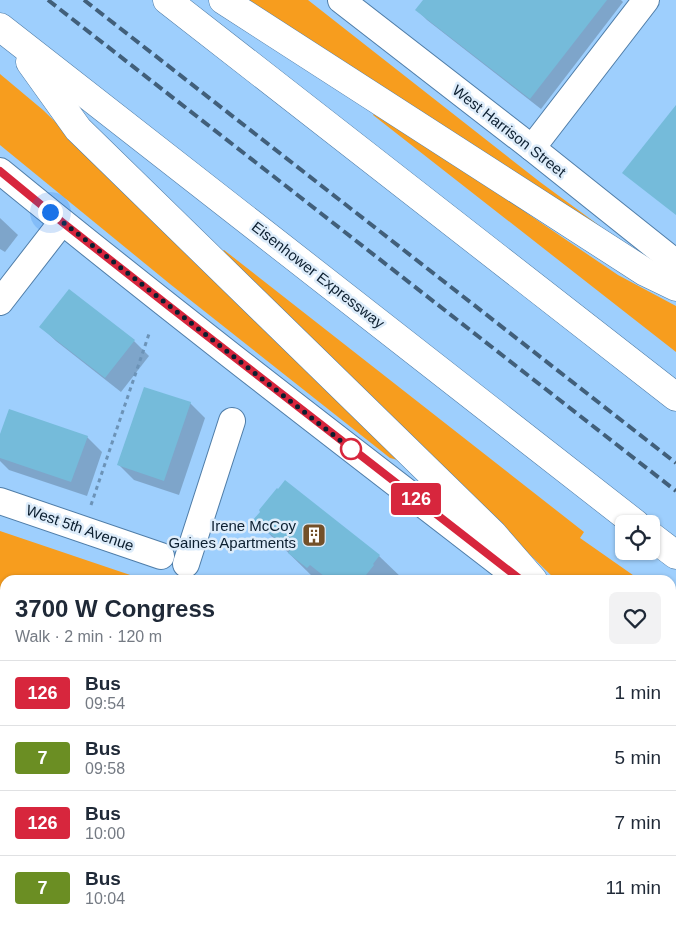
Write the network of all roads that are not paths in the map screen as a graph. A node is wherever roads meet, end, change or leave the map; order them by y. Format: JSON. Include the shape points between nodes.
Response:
{"nodes":[{"id":1,"x":167,"y":0,"type":"edge"},
{"id":2,"x":224,"y":0,"type":"edge"},
{"id":3,"x":341,"y":0,"type":"edge"},
{"id":4,"x":646,"y":0,"type":"edge"},
{"id":5,"x":5,"y":31,"type":"edge"},
{"id":6,"x":532,"y":148,"type":"junction"},
{"id":7,"x":0,"y":171,"type":"edge"},
{"id":8,"x":62,"y":222,"type":"junction"},
{"id":9,"x":676,"y":263,"type":"edge"},
{"id":10,"x":676,"y":287,"type":"edge"},
{"id":11,"x":0,"y":302,"type":"edge"},
{"id":12,"x":676,"y":397,"type":"edge"},
{"id":13,"x":232,"y":421,"type":"dead end"},
{"id":14,"x":0,"y":501,"type":"edge"},
{"id":15,"x":624,"y":515,"type":"edge"},
{"id":16,"x":660,"y":543,"type":"edge"},
{"id":17,"x":676,"y":555,"type":"edge"},
{"id":18,"x":160,"y":556,"type":"dead end"},
{"id":19,"x":186,"y":564,"type":"dead end"},
{"id":20,"x":515,"y":575,"type":"edge"},
{"id":21,"x":529,"y":575,"type":"edge"}],
"edges":[{"from":1,"to":12,"type":"highway"},
{"from":2,"to":10,"type":"highway","via":[[645,272]]},
{"from":3,"to":6,"type":"street","name":"West Harrison Street"},
{"from":4,"to":6,"type":"street"},
{"from":5,"to":15,"type":"highway","name":"Eisenhower Expressway"},
{"from":5,"to":21,"type":"highway","via":[[78,129],[493,534]]},
{"from":6,"to":9,"type":"street","name":"West Harrison Street"},
{"from":7,"to":8,"type":"street"},
{"from":8,"to":11,"type":"street"},
{"from":8,"to":20,"type":"street"},
{"from":13,"to":19,"type":"street"},
{"from":14,"to":18,"type":"street","name":"West 5th Avenue"},
{"from":16,"to":17,"type":"highway"}]}
